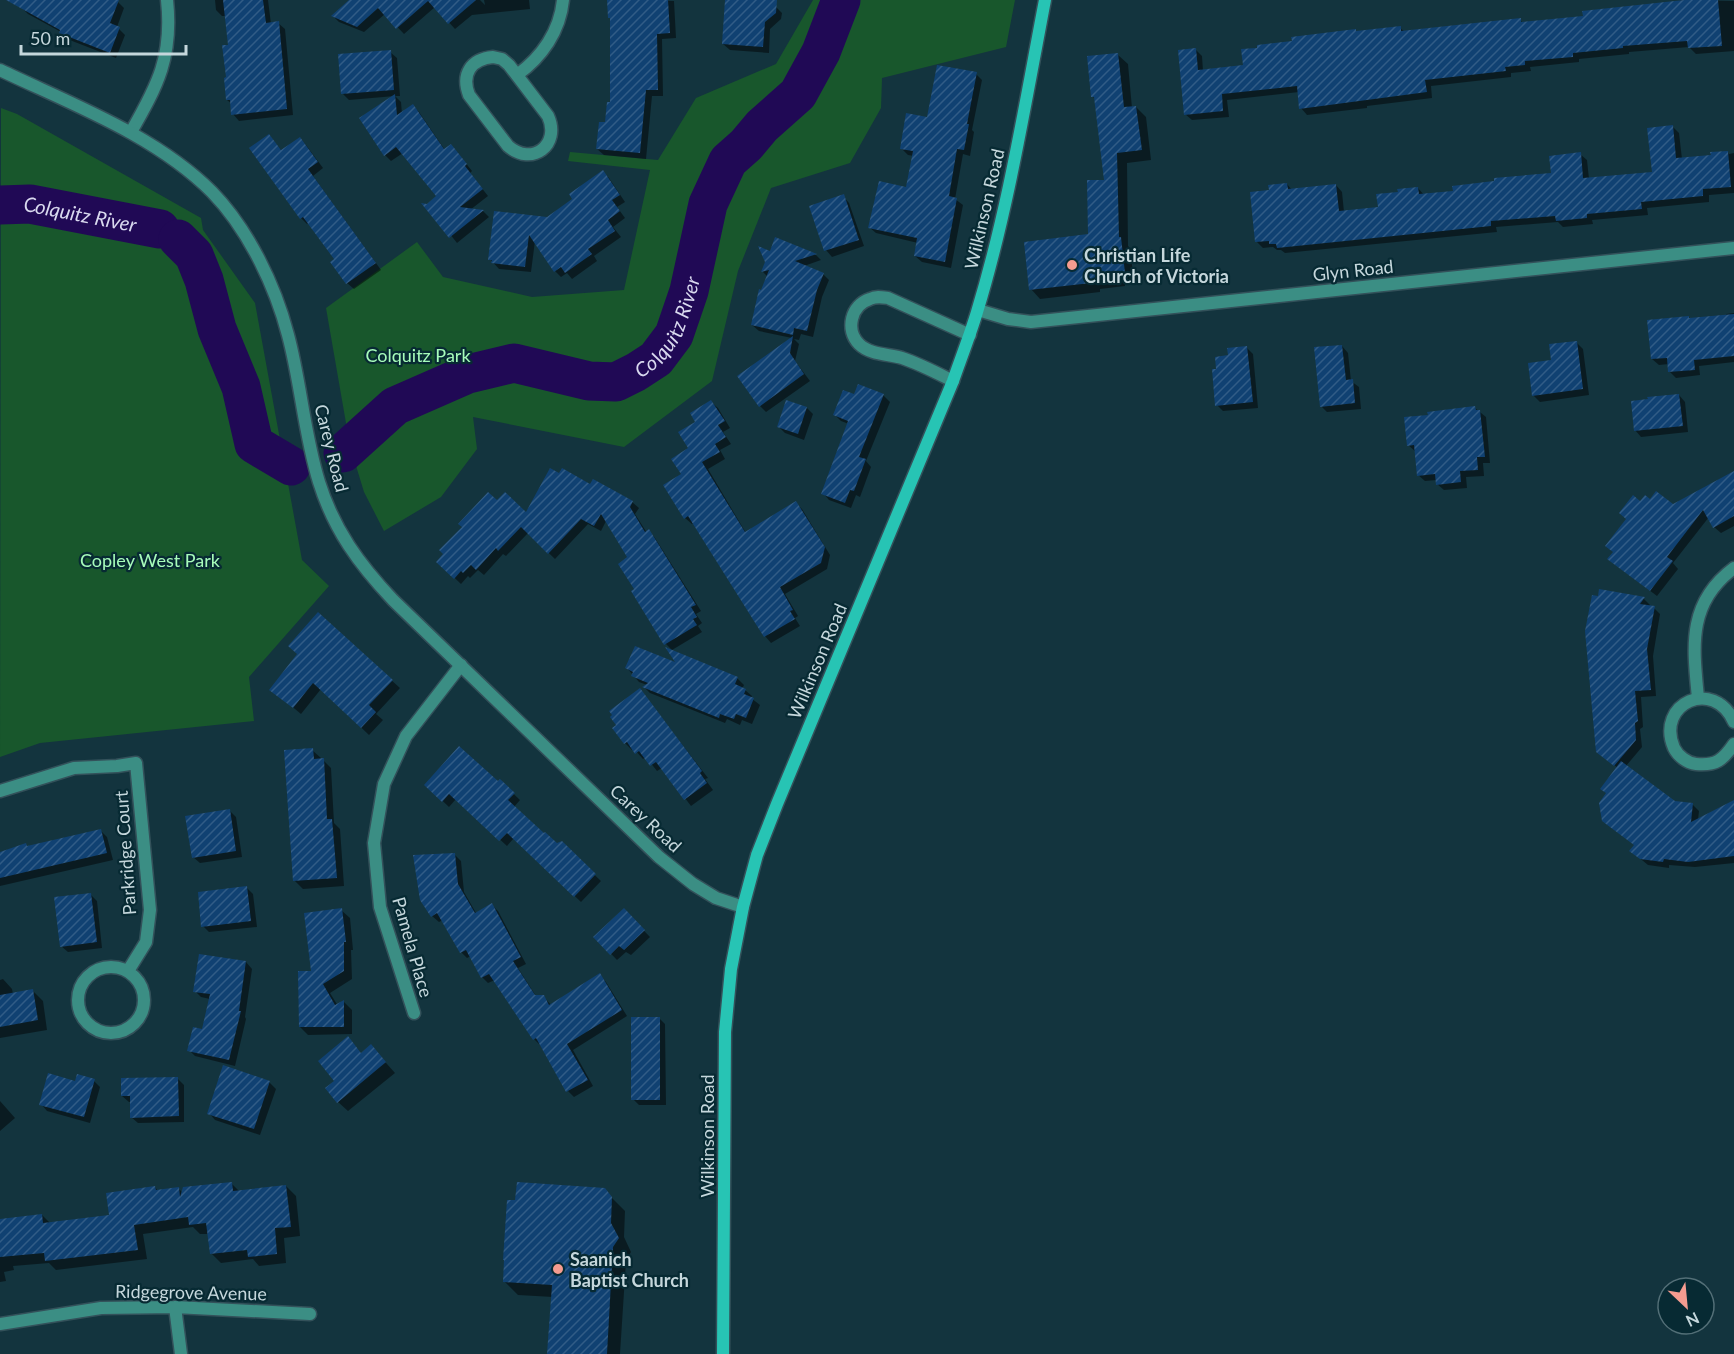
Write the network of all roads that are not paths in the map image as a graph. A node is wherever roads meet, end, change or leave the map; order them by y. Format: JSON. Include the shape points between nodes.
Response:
{"nodes":[{"id":1,"x":167,"y":0,"type":"edge"},
{"id":2,"x":562,"y":0,"type":"edge"},
{"id":3,"x":1045,"y":0,"type":"edge"},
{"id":4,"x":0,"y":70,"type":"edge"},
{"id":5,"x":518,"y":75,"type":"junction"},
{"id":6,"x":131,"y":132,"type":"junction"},
{"id":7,"x":1734,"y":248,"type":"edge"},
{"id":8,"x":978,"y":310,"type":"junction"},
{"id":9,"x":970,"y":335,"type":"junction"},
{"id":10,"x":953,"y":381,"type":"junction"},
{"id":11,"x":1734,"y":568,"type":"edge"},
{"id":12,"x":461,"y":665,"type":"junction"},
{"id":13,"x":1698,"y":698,"type":"junction"},
{"id":14,"x":1734,"y":722,"type":"edge"},
{"id":15,"x":1734,"y":744,"type":"edge"},
{"id":16,"x":0,"y":791,"type":"edge"},
{"id":17,"x":743,"y":907,"type":"junction"},
{"id":18,"x":128,"y":971,"type":"junction"},
{"id":19,"x":414,"y":1013,"type":"dead end"},
{"id":20,"x":176,"y":1306,"type":"junction"},
{"id":21,"x":310,"y":1314,"type":"dead end"},
{"id":22,"x":0,"y":1324,"type":"edge"},
{"id":23,"x":181,"y":1354,"type":"edge"},
{"id":24,"x":723,"y":1354,"type":"edge"}],
"edges":[{"from":1,"to":6,"type":"street","via":[[169,19],[163,68]]},
{"from":2,"to":5,"type":"street","via":[[558,25],[548,44]]},
{"from":3,"to":8,"type":"main road","name":"Wilkinson Road","via":[[1000,226]]},
{"from":4,"to":6,"type":"street","name":"Carey Road"},
{"from":5,"to":5,"type":"street","via":[[502,59],[484,58],[470,68],[466,86],[508,146],[524,155],[534,154],[548,143],[552,124]]},
{"from":6,"to":12,"type":"street","name":"Carey Road","via":[[211,192],[250,243],[280,307],[319,482],[344,540],[393,600]]},
{"from":7,"to":8,"type":"street","name":"Glyn Road","via":[[1031,322]]},
{"from":8,"to":9,"type":"main road","name":"Wilkinson Road"},
{"from":9,"to":10,"type":"main road","name":"Wilkinson Road"},
{"from":9,"to":10,"type":"street","via":[[888,298],[867,299],[853,314],[851,325],[859,344]]},
{"from":10,"to":17,"type":"main road","name":"Wilkinson Road","via":[[757,855]]},
{"from":11,"to":13,"type":"street","via":[[1720,578],[1705,599],[1695,631]]},
{"from":12,"to":17,"type":"street","name":"Carey Road","via":[[659,857],[716,898]]},
{"from":12,"to":19,"type":"street","name":"Pamela Place","via":[[406,736],[384,784],[374,843],[380,907]]},
{"from":13,"to":14,"type":"street","via":[[1715,701],[1729,711]]},
{"from":13,"to":15,"type":"street","via":[[1682,705],[1671,720],[1669,737],[1676,753],[1690,763],[1708,765],[1724,758]]},
{"from":16,"to":18,"type":"street","name":"Parkridge Court","via":[[74,768],[136,763],[150,910],[147,942]]},
{"from":17,"to":24,"type":"main road","name":"Wilkinson Road","via":[[731,969],[725,1032]]},
{"from":18,"to":18,"type":"street","via":[[101,968],[85,980],[77,999],[88,1024],[113,1033],[127,1029],[137,1020],[144,994]]},
{"from":20,"to":21,"type":"street","name":"Ridgegrove Avenue"},
{"from":20,"to":22,"type":"street","name":"Ridgegrove Avenue","via":[[102,1308]]},
{"from":20,"to":23,"type":"street"}]}
